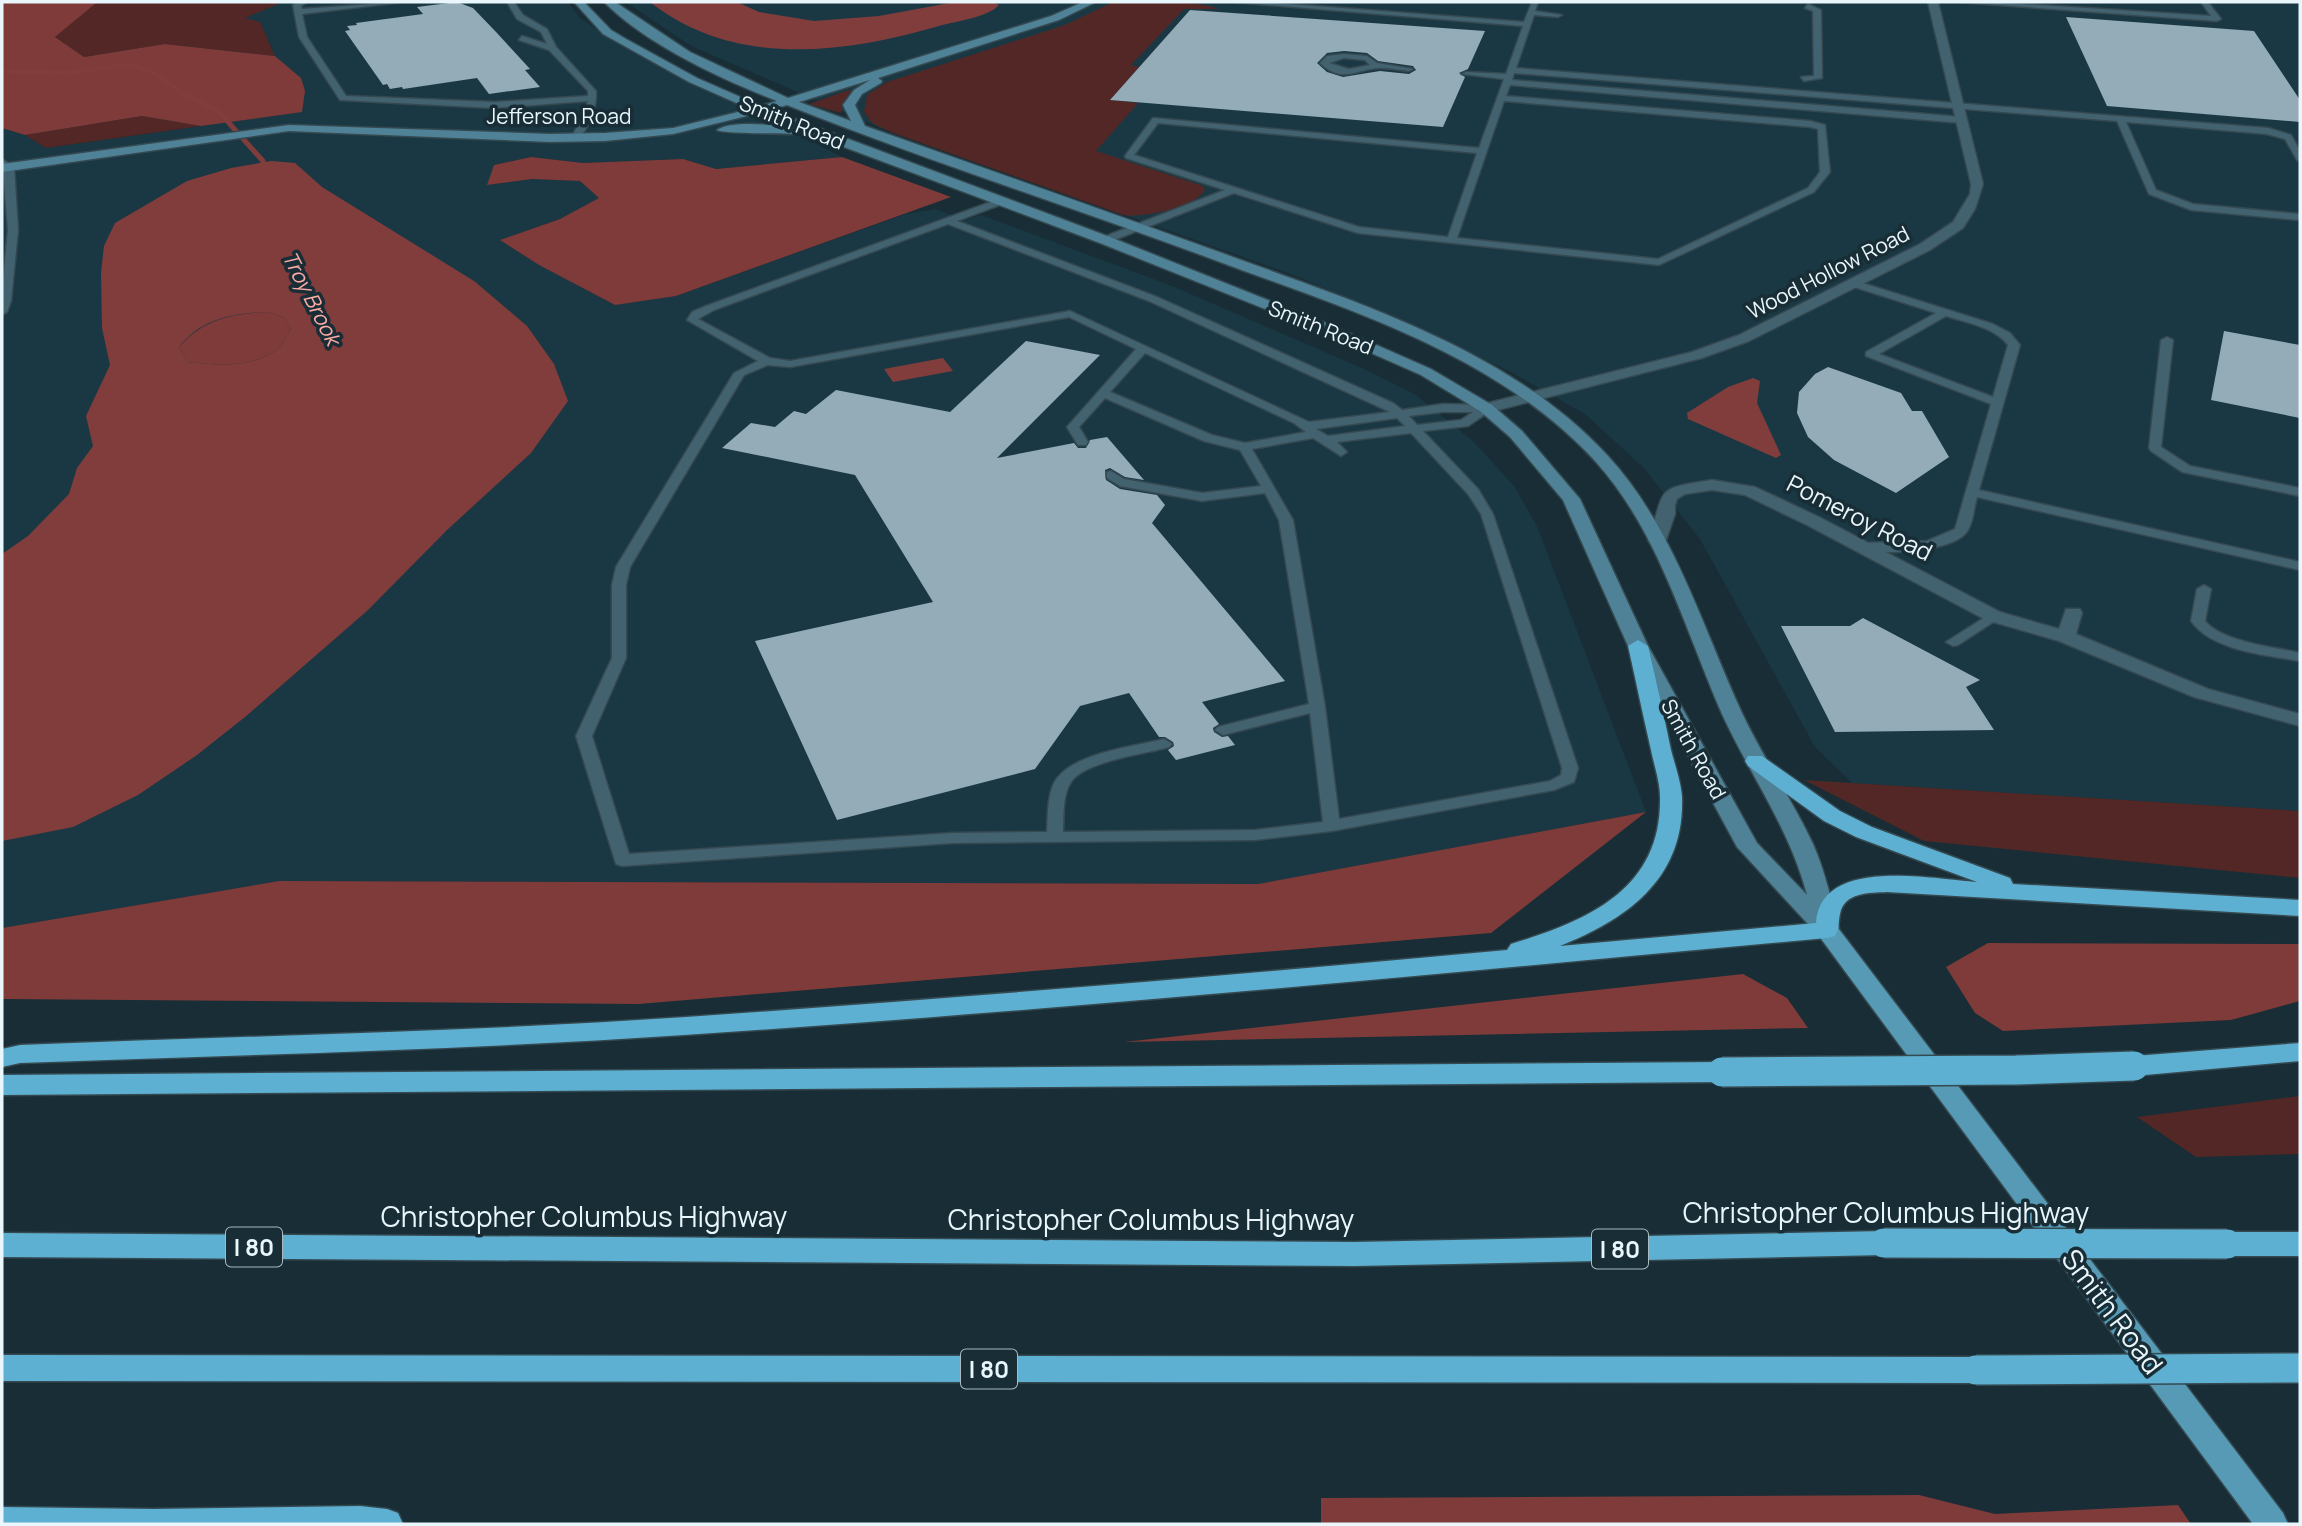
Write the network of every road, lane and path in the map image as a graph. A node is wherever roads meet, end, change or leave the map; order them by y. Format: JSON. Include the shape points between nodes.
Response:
{"nodes":[{"id":1,"x":303,"y":2,"type":"edge"},
{"id":2,"x":398,"y":2,"type":"edge"},
{"id":3,"x":511,"y":2,"type":"edge"},
{"id":4,"x":579,"y":2,"type":"edge"},
{"id":5,"x":609,"y":2,"type":"edge"},
{"id":6,"x":1091,"y":2,"type":"edge"},
{"id":7,"x":1238,"y":2,"type":"edge"},
{"id":8,"x":1253,"y":2,"type":"edge"},
{"id":9,"x":1535,"y":2,"type":"edge"},
{"id":10,"x":1933,"y":2,"type":"edge"},
{"id":11,"x":1962,"y":2,"type":"edge"},
{"id":12,"x":2205,"y":2,"type":"edge"},
{"id":13,"x":2066,"y":5,"type":"edge"},
{"id":14,"x":1808,"y":6,"type":"dead end"},
{"id":15,"x":298,"y":12,"type":"junction"},
{"id":16,"x":1531,"y":13,"type":"junction"},
{"id":17,"x":1558,"y":15,"type":"dead end"},
{"id":18,"x":520,"y":17,"type":"junction"},
{"id":19,"x":1527,"y":24,"type":"junction"},
{"id":20,"x":516,"y":29,"type":"dead end"},
{"id":21,"x":522,"y":38,"type":"dead end"},
{"id":22,"x":552,"y":48,"type":"junction"},
{"id":23,"x":1375,"y":65,"type":"junction"},
{"id":24,"x":897,"y":69,"type":"junction"},
{"id":25,"x":1409,"y":69,"type":"dead end"},
{"id":26,"x":1466,"y":74,"type":"dead end"},
{"id":27,"x":1508,"y":76,"type":"junction"},
{"id":28,"x":1804,"y":79,"type":"dead end"},
{"id":29,"x":593,"y":98,"type":"junction"},
{"id":30,"x":1501,"y":98,"type":"junction"},
{"id":31,"x":788,"y":101,"type":"junction"},
{"id":32,"x":1959,"y":106,"type":"junction"},
{"id":33,"x":760,"y":110,"type":"junction"},
{"id":34,"x":2120,"y":119,"type":"junction"},
{"id":35,"x":1962,"y":120,"type":"junction"},
{"id":36,"x":859,"y":127,"type":"junction"},
{"id":37,"x":606,"y":137,"type":"junction"},
{"id":38,"x":575,"y":138,"type":"junction"},
{"id":39,"x":849,"y":145,"type":"junction"},
{"id":40,"x":1481,"y":151,"type":"junction"},
{"id":41,"x":2300,"y":158,"type":"edge"},
{"id":42,"x":4,"y":166,"type":"edge"},
{"id":43,"x":1234,"y":190,"type":"junction"},
{"id":44,"x":999,"y":202,"type":"junction"},
{"id":45,"x":2300,"y":217,"type":"edge"},
{"id":46,"x":947,"y":220,"type":"junction"},
{"id":47,"x":7,"y":225,"type":"edge"},
{"id":48,"x":1140,"y":227,"type":"junction"},
{"id":49,"x":1105,"y":240,"type":"junction"},
{"id":50,"x":1451,"y":241,"type":"junction"},
{"id":51,"x":1852,"y":283,"type":"junction"},
{"id":52,"x":2,"y":312,"type":"edge"},
{"id":53,"x":1945,"y":312,"type":"junction"},
{"id":54,"x":2167,"y":340,"type":"dead end"},
{"id":55,"x":1143,"y":348,"type":"junction"},
{"id":56,"x":767,"y":361,"type":"junction"},
{"id":57,"x":1103,"y":393,"type":"junction"},
{"id":58,"x":1528,"y":397,"type":"junction"},
{"id":59,"x":1997,"y":402,"type":"junction"},
{"id":60,"x":1486,"y":408,"type":"junction"},
{"id":61,"x":1400,"y":414,"type":"junction"},
{"id":62,"x":1414,"y":429,"type":"junction"},
{"id":63,"x":1312,"y":430,"type":"junction"},
{"id":64,"x":1330,"y":439,"type":"junction"},
{"id":65,"x":1082,"y":442,"type":"dead end"},
{"id":66,"x":1245,"y":447,"type":"junction"},
{"id":67,"x":1341,"y":452,"type":"dead end"},
{"id":68,"x":1111,"y":475,"type":"dead end"},
{"id":69,"x":1269,"y":489,"type":"junction"},
{"id":70,"x":1971,"y":492,"type":"junction"},
{"id":71,"x":2300,"y":492,"type":"edge"},
{"id":72,"x":1657,"y":540,"type":"junction"},
{"id":73,"x":1863,"y":547,"type":"junction"},
{"id":74,"x":2300,"y":566,"type":"edge"},
{"id":75,"x":2204,"y":589,"type":"dead end"},
{"id":76,"x":2073,"y":613,"type":"dead end"},
{"id":77,"x":1993,"y":616,"type":"junction"},
{"id":78,"x":2066,"y":637,"type":"junction"},
{"id":79,"x":1953,"y":642,"type":"dead end"},
{"id":80,"x":1638,"y":646,"type":"junction"},
{"id":81,"x":2300,"y":657,"type":"edge"},
{"id":82,"x":1317,"y":707,"type":"junction"},
{"id":83,"x":2300,"y":720,"type":"edge"},
{"id":84,"x":1223,"y":730,"type":"dead end"},
{"id":85,"x":1164,"y":744,"type":"dead end"},
{"id":86,"x":1755,"y":761,"type":"junction"},
{"id":87,"x":1332,"y":826,"type":"junction"},
{"id":88,"x":1055,"y":836,"type":"junction"},
{"id":89,"x":2027,"y":892,"type":"junction"},
{"id":90,"x":2300,"y":908,"type":"edge"},
{"id":91,"x":1827,"y":930,"type":"junction"},
{"id":92,"x":1473,"y":963,"type":"junction"},
{"id":93,"x":2300,"y":1052,"type":"edge"},
{"id":94,"x":2,"y":1058,"type":"edge"},
{"id":95,"x":2,"y":1086,"type":"edge"},
{"id":96,"x":2300,"y":1244,"type":"edge"},
{"id":97,"x":2,"y":1245,"type":"edge"},
{"id":98,"x":2,"y":1367,"type":"edge"},
{"id":99,"x":2300,"y":1368,"type":"edge"},
{"id":100,"x":2,"y":1522,"type":"edge"},
{"id":101,"x":155,"y":1524,"type":"edge"},
{"id":102,"x":387,"y":1524,"type":"edge"},
{"id":103,"x":2272,"y":1524,"type":"edge"}],
"edges":[{"from":1,"to":15,"type":"lane","via":[[297,5]]},
{"from":2,"to":15,"type":"lane"},
{"from":3,"to":18,"type":"lane"},
{"from":4,"to":33,"type":"main road","name":"Smith Road","via":[[622,41]]},
{"from":5,"to":31,"type":"main road","name":"Smith Road","via":[[658,39]]},
{"from":6,"to":24,"type":"main road","name":"Jefferson Road"},
{"from":7,"to":8,"type":"lane"},
{"from":8,"to":19,"type":"lane"},
{"from":9,"to":16,"type":"lane"},
{"from":10,"to":32,"type":"street","name":"Wood Hollow Road"},
{"from":11,"to":13,"type":"lane"},
{"from":12,"to":13,"type":"lane","via":[[2217,19]]},
{"from":14,"to":28,"type":"lane","via":[[1817,10],[1818,78]]},
{"from":15,"to":29,"type":"lane","via":[[303,37],[344,99],[495,105]]},
{"from":16,"to":17,"type":"lane"},
{"from":16,"to":19,"type":"lane"},
{"from":18,"to":20,"type":"lane"},
{"from":18,"to":22,"type":"lane","via":[[540,26],[551,37]]},
{"from":19,"to":27,"type":"lane"},
{"from":21,"to":22,"type":"lane"},
{"from":22,"to":29,"type":"lane","via":[[592,91]]},
{"from":23,"to":23,"type":"lane","via":[[1352,72],[1324,63],[1352,56],[1367,58]]},
{"from":23,"to":25,"type":"lane"},
{"from":24,"to":31,"type":"main road","name":"Jefferson Road"},
{"from":24,"to":36,"type":"main road","via":[[858,92],[849,105]]},
{"from":26,"to":27,"type":"lane"},
{"from":27,"to":30,"type":"lane"},
{"from":27,"to":32,"type":"lane"},
{"from":27,"to":35,"type":"lane"},
{"from":29,"to":38,"type":"lane"},
{"from":30,"to":40,"type":"lane"},
{"from":30,"to":50,"type":"lane","via":[[1810,124],[1822,127],[1825,172],[1811,190],[1659,262]]},
{"from":31,"to":33,"type":"main road","name":"Jefferson Road"},
{"from":31,"to":36,"type":"main road","name":"Smith Road"},
{"from":32,"to":34,"type":"lane"},
{"from":32,"to":35,"type":"street","name":"Wood Hollow Road"},
{"from":33,"to":37,"type":"main road","name":"Jefferson Road","via":[[699,127]]},
{"from":33,"to":39,"type":"main road","name":"Smith Road"},
{"from":34,"to":41,"type":"lane","via":[[2279,133],[2289,138]]},
{"from":34,"to":45,"type":"lane","via":[[2152,192],[2191,207]]},
{"from":35,"to":51,"type":"street","name":"Wood Hollow Road","via":[[1977,184],[1969,209],[1958,225],[1925,247]]},
{"from":36,"to":48,"type":"main road","name":"Smith Road"},
{"from":37,"to":38,"type":"main road","name":"Jefferson Road"},
{"from":37,"to":39,"type":"main road","via":[[763,128]]},
{"from":38,"to":42,"type":"main road","name":"Jefferson Road","via":[[265,130]]},
{"from":39,"to":44,"type":"main road","name":"Smith Road"},
{"from":40,"to":43,"type":"lane","via":[[1156,121],[1129,156]]},
{"from":40,"to":50,"type":"lane"},
{"from":42,"to":47,"type":"lane"},
{"from":43,"to":48,"type":"lane"},
{"from":43,"to":50,"type":"lane","via":[[1358,230]]},
{"from":44,"to":46,"type":"lane"},
{"from":44,"to":49,"type":"main road","name":"Smith Road"},
{"from":46,"to":56,"type":"lane","via":[[692,317]]},
{"from":46,"to":61,"type":"lane","via":[[1153,299],[1389,405]]},
{"from":47,"to":52,"type":"lane","via":[[11,263]]},
{"from":48,"to":49,"type":"lane"},
{"from":48,"to":58,"type":"main road","name":"Smith Road","via":[[1436,344]]},
{"from":49,"to":60,"type":"main road","name":"Smith Road","via":[[1426,372]]},
{"from":51,"to":53,"type":"lane"},
{"from":51,"to":58,"type":"street","name":"Wood Hollow Road","via":[[1730,344]]},
{"from":53,"to":59,"type":"lane","via":[[1995,328],[2014,345]]},
{"from":53,"to":59,"type":"lane","via":[[1870,354]]},
{"from":54,"to":71,"type":"lane","via":[[2155,448],[2186,469]]},
{"from":55,"to":56,"type":"lane","via":[[1070,314],[802,363]]},
{"from":55,"to":57,"type":"lane"},
{"from":55,"to":63,"type":"lane"},
{"from":56,"to":88,"type":"lane","via":[[740,373],[620,576],[619,658],[584,736],[622,860],[953,838]]},
{"from":57,"to":65,"type":"lane","via":[[1073,427]]},
{"from":57,"to":66,"type":"lane","via":[[1208,438]]},
{"from":58,"to":60,"type":"street","name":"Wood Hollow Road"},
{"from":58,"to":72,"type":"main road","name":"Smith Road","via":[[1601,457]]},
{"from":59,"to":70,"type":"lane"},
{"from":60,"to":61,"type":"lane"},
{"from":60,"to":62,"type":"lane","via":[[1464,423]]},
{"from":60,"to":80,"type":"main road","name":"Smith Road","via":[[1525,444],[1570,499]]},
{"from":61,"to":62,"type":"lane"},
{"from":61,"to":63,"type":"lane"},
{"from":62,"to":64,"type":"lane"},
{"from":62,"to":87,"type":"lane","via":[[1473,492],[1487,514],[1570,775],[1554,785]]},
{"from":63,"to":64,"type":"lane"},
{"from":63,"to":66,"type":"lane"},
{"from":64,"to":67,"type":"lane"},
{"from":66,"to":69,"type":"lane"},
{"from":68,"to":69,"type":"lane","via":[[1120,482],[1202,497]]},
{"from":69,"to":82,"type":"lane","via":[[1286,520]]},
{"from":70,"to":73,"type":"lane","via":[[1961,531],[1951,540]]},
{"from":70,"to":74,"type":"lane"},
{"from":72,"to":73,"type":"street","name":"Pomeroy Road","via":[[1671,496],[1693,486],[1712,485],[1749,491]]},
{"from":72,"to":86,"type":"main road","name":"Smith Road"},
{"from":73,"to":77,"type":"street","name":"Pomeroy Road"},
{"from":75,"to":81,"type":"lane","via":[[2198,621],[2204,630],[2219,638]]},
{"from":76,"to":78,"type":"street"},
{"from":77,"to":78,"type":"street","name":"Pomeroy Road"},
{"from":77,"to":79,"type":"lane"},
{"from":78,"to":83,"type":"street","name":"Pomeroy Road","via":[[2202,693]]},
{"from":80,"to":91,"type":"main road","name":"Smith Road","via":[[1748,847]]},
{"from":80,"to":92,"type":"highway","via":[[1671,795],[1669,836],[1656,869],[1626,902],[1576,931]]},
{"from":82,"to":84,"type":"lane"},
{"from":82,"to":87,"type":"lane"},
{"from":85,"to":88,"type":"lane","via":[[1080,766],[1066,777],[1059,790]]},
{"from":86,"to":89,"type":"highway","via":[[1832,816],[1864,832]]},
{"from":86,"to":91,"type":"main road","name":"Smith Road","via":[[1803,848]]},
{"from":87,"to":88,"type":"lane","via":[[1255,835]]},
{"from":89,"to":90,"type":"highway"},
{"from":89,"to":91,"type":"highway","via":[[1886,884],[1851,889],[1835,896],[1829,905]]},
{"from":91,"to":92,"type":"highway"},
{"from":91,"to":103,"type":"main road","name":"Smith Road"},
{"from":92,"to":94,"type":"highway","via":[[684,1026]]},
{"from":93,"to":95,"type":"highway","bridge":true,"via":[[2016,1070]]},
{"from":96,"to":97,"type":"highway","name":"Christopher Columbus Highway","number":"I 80","bridge":true,"via":[[1884,1243],[1355,1254]]},
{"from":98,"to":99,"type":"highway","number":"I 80","bridge":true},
{"from":100,"to":101,"type":"highway"},
{"from":101,"to":102,"type":"highway"}]}
